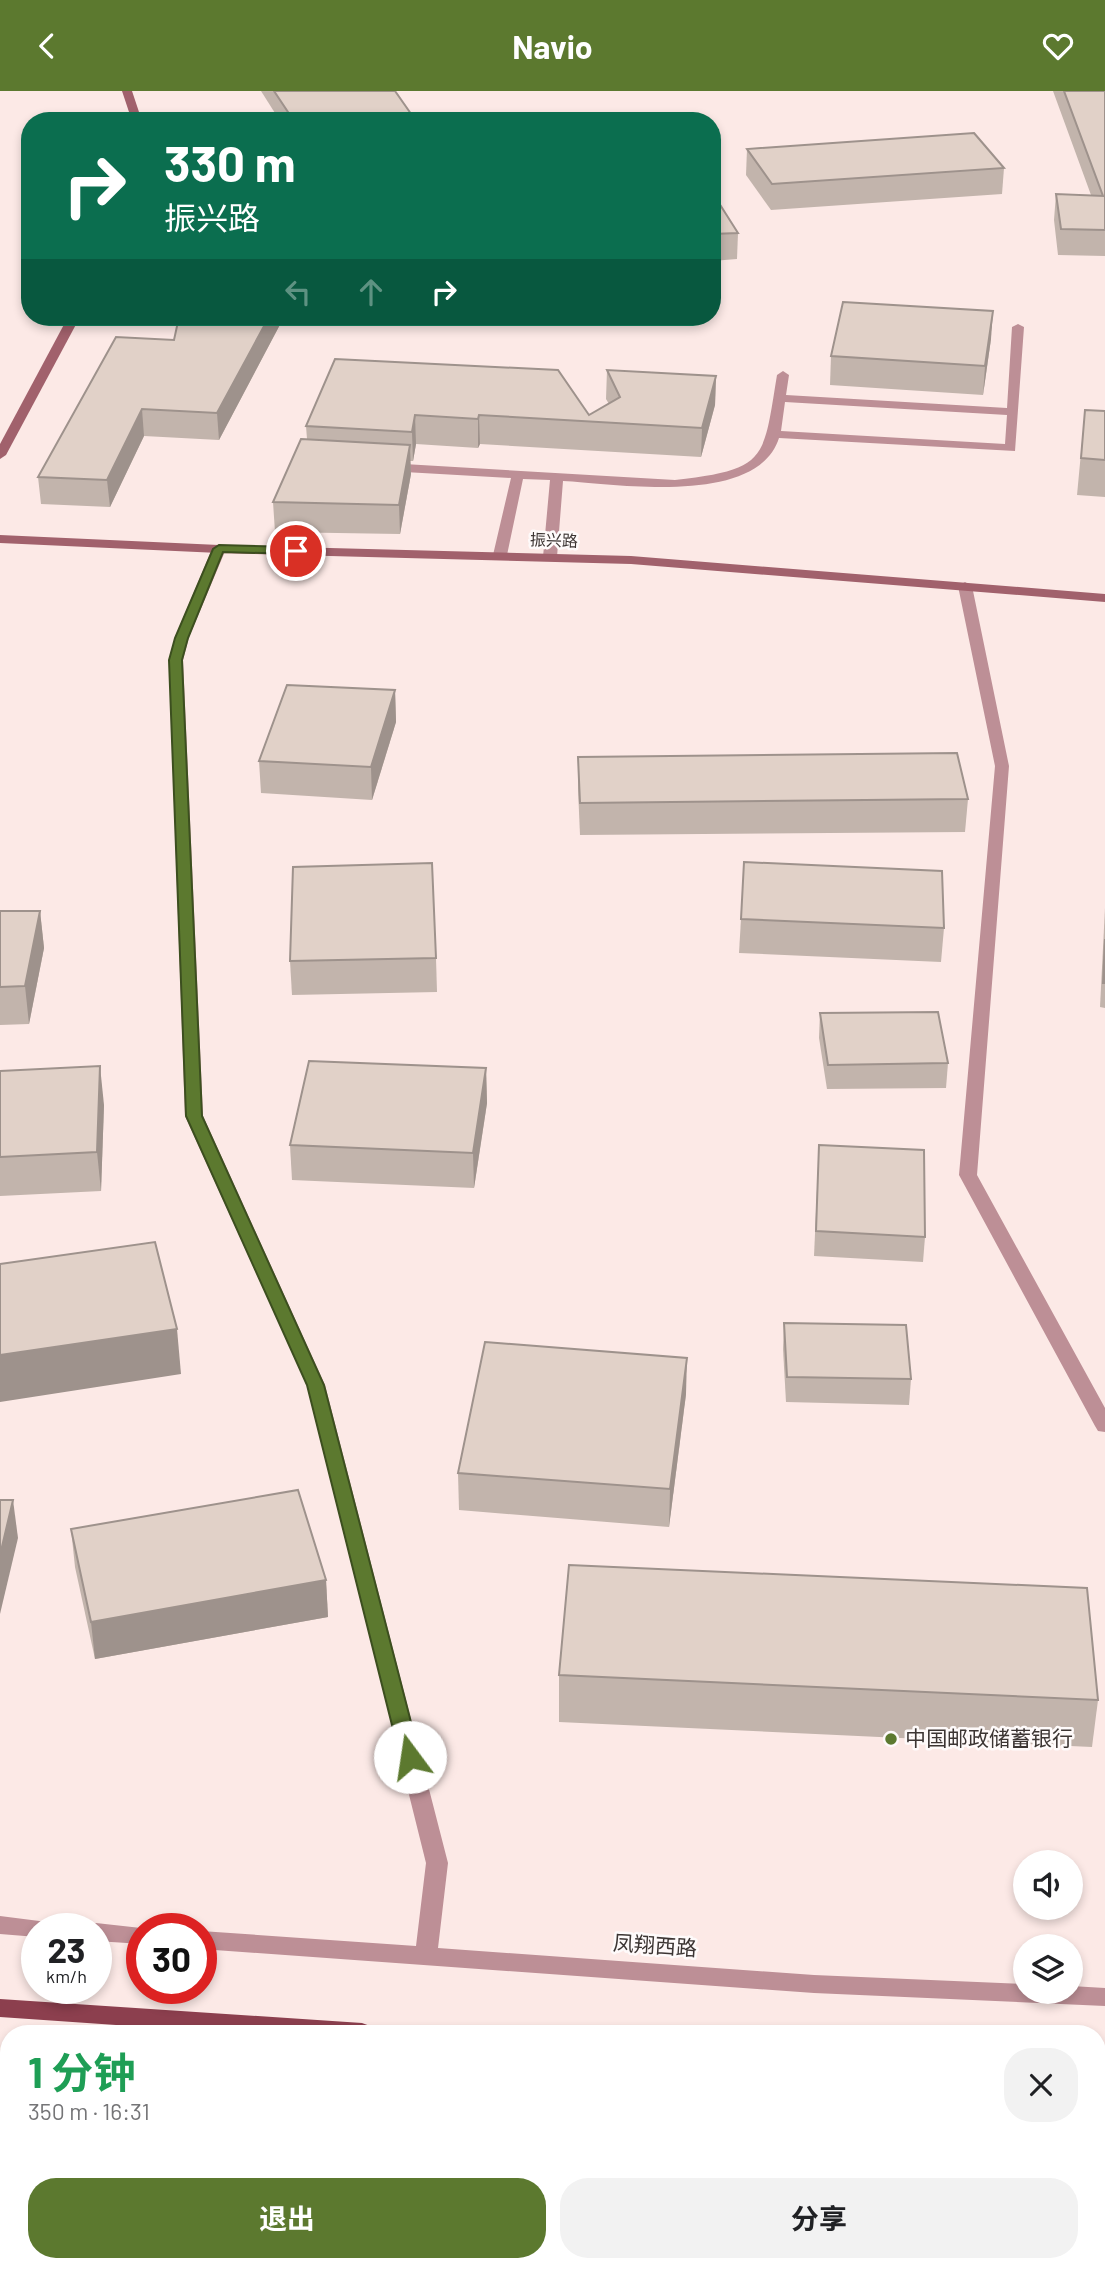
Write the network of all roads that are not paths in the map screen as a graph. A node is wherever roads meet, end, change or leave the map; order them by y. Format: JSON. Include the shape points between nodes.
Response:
{"nodes":[{"id":1,"x":127,"y":91,"type":"edge"},
{"id":2,"x":134,"y":112,"type":"edge"},
{"id":3,"x":69,"y":326,"type":"edge"},
{"id":4,"x":1018,"y":327,"type":"dead end"},
{"id":5,"x":783,"y":375,"type":"dead end"},
{"id":6,"x":779,"y":398,"type":"junction"},
{"id":7,"x":1013,"y":412,"type":"junction"},
{"id":8,"x":773,"y":433,"type":"junction"},
{"id":9,"x":0,"y":455,"type":"edge"},
{"id":10,"x":368,"y":465,"type":"edge"},
{"id":11,"x":518,"y":474,"type":"junction"},
{"id":12,"x":557,"y":477,"type":"junction"},
{"id":13,"x":0,"y":539,"type":"edge"},
{"id":14,"x":219,"y":549,"type":"junction"},
{"id":15,"x":500,"y":555,"type":"junction"},
{"id":16,"x":550,"y":557,"type":"junction"},
{"id":17,"x":965,"y":586,"type":"junction"},
{"id":18,"x":1105,"y":598,"type":"edge"},
{"id":19,"x":1105,"y":1426,"type":"edge"},
{"id":20,"x":0,"y":1925,"type":"edge"},
{"id":21,"x":21,"y":1927,"type":"edge"},
{"id":22,"x":217,"y":1941,"type":"edge"},
{"id":23,"x":426,"y":1956,"type":"junction"},
{"id":24,"x":1105,"y":1997,"type":"edge"},
{"id":25,"x":0,"y":2008,"type":"edge"},
{"id":26,"x":246,"y":2025,"type":"edge"}],
"edges":[{"from":1,"to":2,"type":"street"},
{"from":3,"to":9,"type":"street"},
{"from":4,"to":7,"type":"street"},
{"from":5,"to":6,"type":"street"},
{"from":6,"to":7,"type":"street"},
{"from":6,"to":8,"type":"street"},
{"from":7,"to":8,"type":"street","via":[[1011,448]]},
{"from":8,"to":12,"type":"street","via":[[765,455],[747,469],[716,478],[675,484]]},
{"from":10,"to":11,"type":"street"},
{"from":11,"to":12,"type":"street"},
{"from":11,"to":15,"type":"street"},
{"from":12,"to":16,"type":"street"},
{"from":13,"to":14,"type":"street","name":"振兴路"},
{"from":14,"to":15,"type":"street","name":"振兴路"},
{"from":14,"to":23,"type":"street","via":[[176,660],[194,1116],[316,1385],[437,1863]]},
{"from":15,"to":16,"type":"street","name":"振兴路"},
{"from":16,"to":17,"type":"street","name":"振兴路"},
{"from":17,"to":18,"type":"street","name":"振兴路"},
{"from":17,"to":19,"type":"street","via":[[1002,766],[968,1175]]},
{"from":20,"to":21,"type":"street"},
{"from":22,"to":23,"type":"street","name":"凤翔西路"},
{"from":23,"to":24,"type":"street","name":"凤翔西路","via":[[814,1984]]},
{"from":25,"to":26,"type":"main road"}]}
